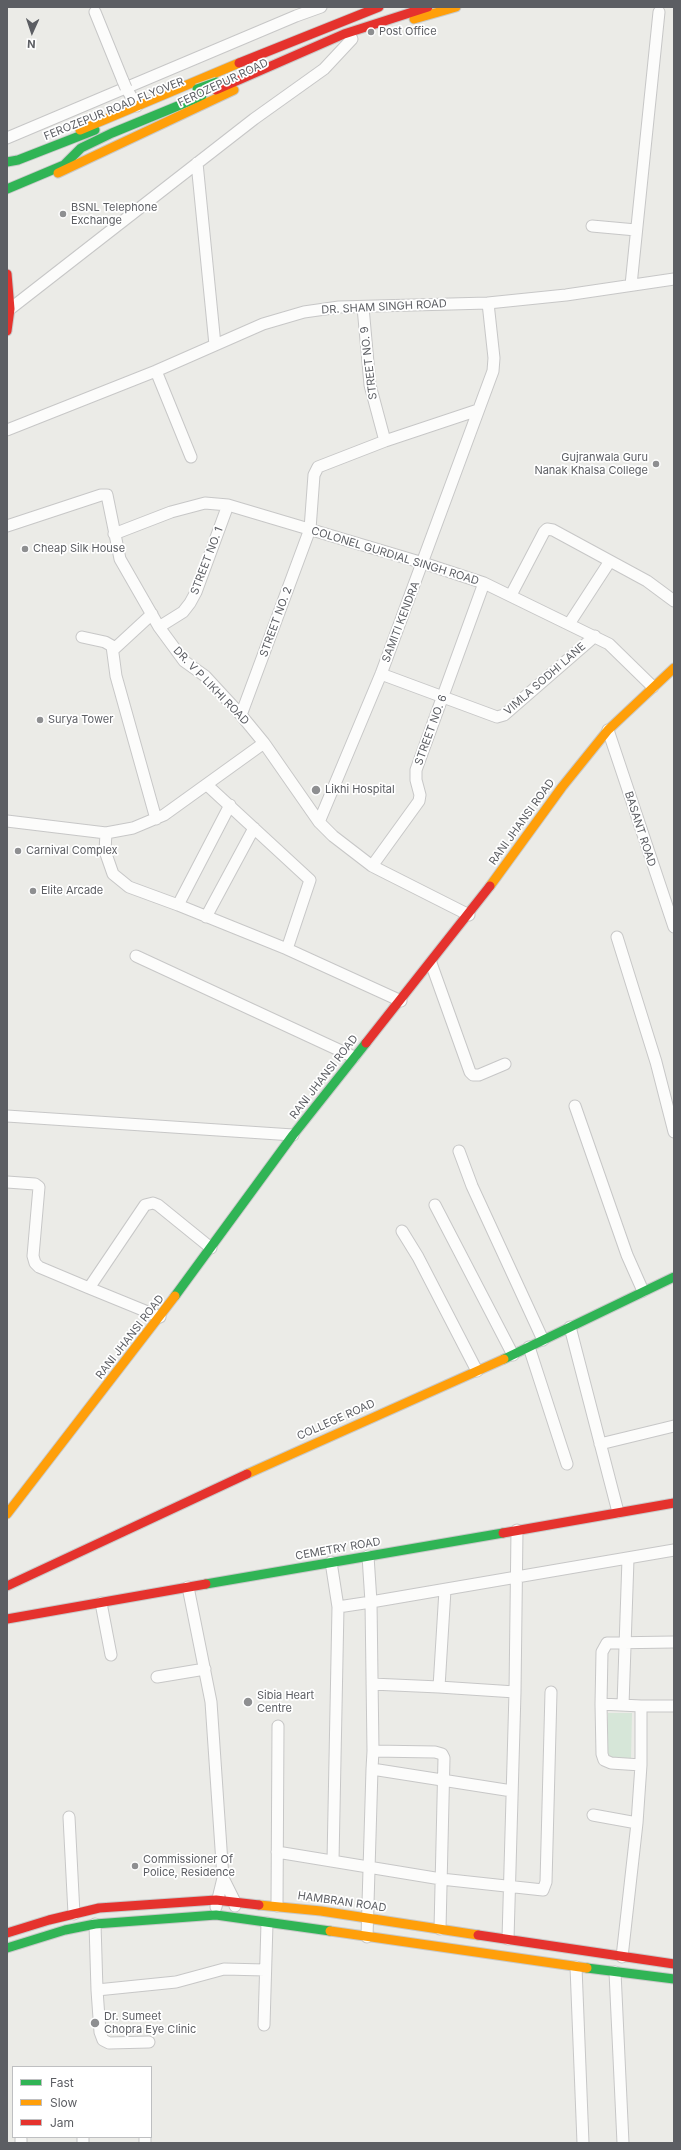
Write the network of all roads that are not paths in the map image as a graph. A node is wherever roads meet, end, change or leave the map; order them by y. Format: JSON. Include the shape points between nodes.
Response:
{"nodes":[{"id":1,"x":321,"y":7,"type":"edge"},
{"id":2,"x":378,"y":7,"type":"edge"},
{"id":3,"x":404,"y":7,"type":"edge"},
{"id":4,"x":428,"y":7,"type":"edge"},
{"id":5,"x":456,"y":7,"type":"edge"},
{"id":6,"x":95,"y":12,"type":"dead end"},
{"id":7,"x":659,"y":12,"type":"dead end"},
{"id":8,"x":352,"y":39,"type":"junction"},
{"id":9,"x":203,"y":79,"type":"junction"},
{"id":10,"x":217,"y":86,"type":"junction"},
{"id":11,"x":199,"y":92,"type":"junction"},
{"id":12,"x":212,"y":100,"type":"junction"},
{"id":13,"x":136,"y":106,"type":"junction"},
{"id":14,"x":7,"y":138,"type":"edge"},
{"id":15,"x":81,"y":148,"type":"junction"},
{"id":16,"x":39,"y":152,"type":"joint"},
{"id":17,"x":59,"y":157,"type":"dead end"},
{"id":18,"x":7,"y":161,"type":"edge"},
{"id":19,"x":197,"y":163,"type":"junction"},
{"id":20,"x":7,"y":189,"type":"edge"},
{"id":21,"x":7,"y":198,"type":"edge"},
{"id":22,"x":592,"y":226,"type":"dead end"},
{"id":23,"x":636,"y":230,"type":"junction"},
{"id":24,"x":7,"y":274,"type":"edge"},
{"id":25,"x":674,"y":279,"type":"edge"},
{"id":26,"x":631,"y":286,"type":"junction"},
{"id":27,"x":488,"y":303,"type":"junction"},
{"id":28,"x":363,"y":307,"type":"junction"},
{"id":29,"x":10,"y":309,"type":"junction"},
{"id":30,"x":7,"y":331,"type":"edge"},
{"id":31,"x":215,"y":345,"type":"junction"},
{"id":32,"x":156,"y":371,"type":"junction"},
{"id":33,"x":478,"y":410,"type":"junction"},
{"id":34,"x":7,"y":430,"type":"edge"},
{"id":35,"x":385,"y":441,"type":"junction"},
{"id":36,"x":191,"y":457,"type":"dead end"},
{"id":37,"x":228,"y":505,"type":"junction"},
{"id":38,"x":7,"y":526,"type":"edge"},
{"id":39,"x":310,"y":529,"type":"junction"},
{"id":40,"x":114,"y":534,"type":"junction"},
{"id":41,"x":610,"y":561,"type":"junction"},
{"id":42,"x":423,"y":563,"type":"junction"},
{"id":43,"x":484,"y":583,"type":"junction"},
{"id":44,"x":511,"y":596,"type":"junction"},
{"id":45,"x":674,"y":601,"type":"edge"},
{"id":46,"x":152,"y":614,"type":"junction"},
{"id":47,"x":569,"y":624,"type":"junction"},
{"id":48,"x":159,"y":627,"type":"junction"},
{"id":49,"x":595,"y":636,"type":"junction"},
{"id":50,"x":82,"y":637,"type":"dead end"},
{"id":51,"x":113,"y":650,"type":"junction"},
{"id":52,"x":674,"y":668,"type":"edge"},
{"id":53,"x":381,"y":674,"type":"junction"},
{"id":54,"x":653,"y":687,"type":"junction"},
{"id":55,"x":443,"y":697,"type":"junction"},
{"id":56,"x":241,"y":715,"type":"junction"},
{"id":57,"x":608,"y":730,"type":"junction"},
{"id":58,"x":264,"y":743,"type":"junction"},
{"id":59,"x":207,"y":785,"type":"junction"},
{"id":60,"x":230,"y":805,"type":"junction"},
{"id":61,"x":156,"y":819,"type":"junction"},
{"id":62,"x":7,"y":821,"type":"edge"},
{"id":63,"x":320,"y":822,"type":"junction"},
{"id":64,"x":254,"y":828,"type":"junction"},
{"id":65,"x":106,"y":833,"type":"junction"},
{"id":66,"x":372,"y":866,"type":"junction"},
{"id":67,"x":178,"y":905,"type":"junction"},
{"id":68,"x":469,"y":915,"type":"junction"},
{"id":69,"x":206,"y":917,"type":"junction"},
{"id":70,"x":674,"y":927,"type":"edge"},
{"id":71,"x":617,"y":937,"type":"dead end"},
{"id":72,"x":287,"y":949,"type":"junction"},
{"id":73,"x":136,"y":956,"type":"dead end"},
{"id":74,"x":430,"y":963,"type":"junction"},
{"id":75,"x":401,"y":1001,"type":"junction"},
{"id":76,"x":354,"y":1057,"type":"junction"},
{"id":77,"x":505,"y":1064,"type":"dead end"},
{"id":78,"x":576,"y":1106,"type":"dead end"},
{"id":79,"x":7,"y":1116,"type":"edge"},
{"id":80,"x":674,"y":1132,"type":"edge"},
{"id":81,"x":293,"y":1135,"type":"junction"},
{"id":82,"x":459,"y":1151,"type":"dead end"},
{"id":83,"x":7,"y":1182,"type":"edge"},
{"id":84,"x":435,"y":1205,"type":"dead end"},
{"id":85,"x":402,"y":1232,"type":"dead end"},
{"id":86,"x":211,"y":1248,"type":"junction"},
{"id":87,"x":674,"y":1278,"type":"edge"},
{"id":88,"x":90,"y":1288,"type":"junction"},
{"id":89,"x":643,"y":1291,"type":"junction"},
{"id":90,"x":160,"y":1317,"type":"junction"},
{"id":91,"x":570,"y":1327,"type":"junction"},
{"id":92,"x":543,"y":1340,"type":"junction"},
{"id":93,"x":529,"y":1347,"type":"junction"},
{"id":94,"x":513,"y":1355,"type":"junction"},
{"id":95,"x":477,"y":1371,"type":"junction"},
{"id":96,"x":674,"y":1426,"type":"edge"},
{"id":97,"x":600,"y":1444,"type":"junction"},
{"id":98,"x":567,"y":1464,"type":"dead end"},
{"id":99,"x":674,"y":1502,"type":"edge"},
{"id":100,"x":618,"y":1512,"type":"junction"},
{"id":101,"x":7,"y":1514,"type":"edge"},
{"id":102,"x":516,"y":1530,"type":"junction"},
{"id":103,"x":674,"y":1550,"type":"edge"},
{"id":104,"x":368,"y":1556,"type":"junction"},
{"id":105,"x":628,"y":1559,"type":"junction"},
{"id":106,"x":331,"y":1562,"type":"junction"},
{"id":107,"x":518,"y":1578,"type":"junction"},
{"id":108,"x":7,"y":1586,"type":"edge"},
{"id":109,"x":188,"y":1587,"type":"junction"},
{"id":110,"x":445,"y":1590,"type":"junction"},
{"id":111,"x":371,"y":1602,"type":"junction"},
{"id":112,"x":101,"y":1603,"type":"junction"},
{"id":113,"x":338,"y":1607,"type":"junction"},
{"id":114,"x":7,"y":1619,"type":"edge"},
{"id":115,"x":627,"y":1642,"type":"junction"},
{"id":116,"x":674,"y":1642,"type":"edge"},
{"id":117,"x":112,"y":1655,"type":"dead end"},
{"id":118,"x":205,"y":1669,"type":"junction"},
{"id":119,"x":157,"y":1677,"type":"dead end"},
{"id":120,"x":372,"y":1684,"type":"junction"},
{"id":121,"x":439,"y":1687,"type":"junction"},
{"id":122,"x":515,"y":1692,"type":"junction"},
{"id":123,"x":551,"y":1692,"type":"dead end"},
{"id":124,"x":601,"y":1704,"type":"junction"},
{"id":125,"x":623,"y":1705,"type":"junction"},
{"id":126,"x":641,"y":1706,"type":"junction"},
{"id":127,"x":674,"y":1706,"type":"edge"},
{"id":128,"x":278,"y":1726,"type":"dead end"},
{"id":129,"x":372,"y":1751,"type":"junction"},
{"id":130,"x":641,"y":1765,"type":"junction"},
{"id":131,"x":372,"y":1769,"type":"junction"},
{"id":132,"x":444,"y":1780,"type":"junction"},
{"id":133,"x":512,"y":1791,"type":"junction"},
{"id":134,"x":593,"y":1815,"type":"dead end"},
{"id":135,"x":69,"y":1817,"type":"dead end"},
{"id":136,"x":637,"y":1823,"type":"junction"},
{"id":137,"x":278,"y":1852,"type":"junction"},
{"id":138,"x":333,"y":1861,"type":"junction"},
{"id":139,"x":370,"y":1868,"type":"junction"},
{"id":140,"x":223,"y":1878,"type":"junction"},
{"id":141,"x":441,"y":1879,"type":"junction"},
{"id":142,"x":510,"y":1888,"type":"junction"},
{"id":143,"x":216,"y":1900,"type":"junction"},
{"id":144,"x":234,"y":1902,"type":"junction"},
{"id":145,"x":278,"y":1906,"type":"junction"},
{"id":146,"x":74,"y":1914,"type":"junction"},
{"id":147,"x":216,"y":1915,"type":"junction"},
{"id":148,"x":235,"y":1918,"type":"junction"},
{"id":149,"x":368,"y":1918,"type":"junction"},
{"id":150,"x":267,"y":1923,"type":"junction"},
{"id":151,"x":95,"y":1924,"type":"junction"},
{"id":152,"x":440,"y":1929,"type":"junction"},
{"id":153,"x":7,"y":1933,"type":"edge"},
{"id":154,"x":367,"y":1937,"type":"junction"},
{"id":155,"x":508,"y":1940,"type":"junction"},
{"id":156,"x":7,"y":1948,"type":"edge"},
{"id":157,"x":622,"y":1956,"type":"junction"},
{"id":158,"x":674,"y":1964,"type":"edge"},
{"id":159,"x":576,"y":1966,"type":"junction"},
{"id":160,"x":265,"y":1970,"type":"junction"},
{"id":161,"x":615,"y":1972,"type":"junction"},
{"id":162,"x":674,"y":1979,"type":"edge"},
{"id":163,"x":97,"y":1990,"type":"junction"},
{"id":164,"x":264,"y":2025,"type":"dead end"},
{"id":165,"x":149,"y":2042,"type":"dead end"},
{"id":166,"x":583,"y":2143,"type":"edge"},
{"id":167,"x":623,"y":2143,"type":"edge"}],
"edges":[{"from":1,"to":14,"type":"street"},
{"from":2,"to":9,"type":"main road","name":"FEROZEPUR ROAD"},
{"from":3,"to":10,"type":"main road","via":[[309,42]]},
{"from":4,"to":10,"type":"main road","via":[[344,34]]},
{"from":5,"to":8,"type":"main road","name":"FEROZEPUR ROAD"},
{"from":6,"to":13,"type":"street"},
{"from":7,"to":23,"type":"street"},
{"from":8,"to":12,"type":"main road","name":"FEROZEPUR ROAD"},
{"from":8,"to":19,"type":"street","via":[[324,69]]},
{"from":9,"to":12,"type":"main road"},
{"from":9,"to":13,"type":"main road","name":"FEROZEPUR ROAD"},
{"from":10,"to":11,"type":"main road","name":"FEROZEPUR ROAD","bridge":true},
{"from":11,"to":15,"type":"main road","name":"FEROZEPUR ROAD FLYOVER"},
{"from":11,"to":16,"type":"main road","name":"FEROZEPUR ROAD FLYOVER"},
{"from":12,"to":21,"type":"main road","name":"FEROZEPUR ROAD"},
{"from":13,"to":18,"type":"main road","name":"FEROZEPUR ROAD"},
{"from":15,"to":17,"type":"main road"},
{"from":15,"to":20,"type":"main road","name":"FEROZEPUR ROAD FLYOVER","via":[[64,166]]},
{"from":16,"to":18,"type":"main road","name":"FEROZEPUR ROAD"},
{"from":19,"to":29,"type":"street"},
{"from":19,"to":31,"type":"street"},
{"from":22,"to":23,"type":"street"},
{"from":23,"to":26,"type":"street"},
{"from":24,"to":29,"type":"main road"},
{"from":25,"to":26,"type":"street","name":"DR. SHAM SINGH ROAD"},
{"from":26,"to":27,"type":"street","name":"DR. SHAM SINGH ROAD"},
{"from":27,"to":28,"type":"street","name":"DR. SHAM SINGH ROAD"},
{"from":27,"to":33,"type":"street","name":"SAMITI KENDRA","via":[[494,364]]},
{"from":28,"to":31,"type":"street","name":"DR. SHAM SINGH ROAD","via":[[304,312],[263,324]]},
{"from":28,"to":35,"type":"street","name":"STREET NO. 9","via":[[370,385]]},
{"from":29,"to":30,"type":"main road"},
{"from":31,"to":32,"type":"street","name":"DR. SHAM SINGH ROAD"},
{"from":32,"to":34,"type":"street","name":"DR. SHAM SINGH ROAD"},
{"from":32,"to":36,"type":"street"},
{"from":33,"to":35,"type":"street"},
{"from":33,"to":42,"type":"street","name":"SAMITI KENDRA"},
{"from":35,"to":39,"type":"street","name":"STREET NO. 2","via":[[318,467],[314,476]]},
{"from":37,"to":39,"type":"street","name":"COLONEL GURDIAL SINGH ROAD"},
{"from":37,"to":40,"type":"street","name":"COLONEL GURDIAL SINGH ROAD","via":[[198,505],[171,512]]},
{"from":37,"to":48,"type":"street","name":"STREET NO. 1","via":[[190,603],[183,612]]},
{"from":38,"to":40,"type":"street","name":"DR. V P LIKHI ROAD","via":[[104,494],[108,498]]},
{"from":39,"to":42,"type":"street","name":"COLONEL GURDIAL SINGH ROAD"},
{"from":39,"to":56,"type":"street","name":"STREET NO. 2"},
{"from":40,"to":46,"type":"street","name":"DR. V P LIKHI ROAD","via":[[122,565]]},
{"from":41,"to":44,"type":"street","via":[[547,529]]},
{"from":41,"to":45,"type":"street","via":[[646,581]]},
{"from":41,"to":47,"type":"street"},
{"from":42,"to":43,"type":"street","name":"COLONEL GURDIAL SINGH ROAD"},
{"from":42,"to":53,"type":"street","name":"SAMITI KENDRA"},
{"from":43,"to":44,"type":"street","name":"COLONEL GURDIAL SINGH ROAD"},
{"from":43,"to":55,"type":"street","name":"STREET NO. 6"},
{"from":44,"to":47,"type":"street","name":"COLONEL GURDIAL SINGH ROAD"},
{"from":46,"to":48,"type":"street","name":"DR. V P LIKHI ROAD"},
{"from":46,"to":51,"type":"street"},
{"from":47,"to":49,"type":"street","name":"COLONEL GURDIAL SINGH ROAD"},
{"from":48,"to":56,"type":"street","name":"DR. V P LIKHI ROAD","via":[[184,661],[205,676]]},
{"from":49,"to":54,"type":"street","name":"COLONEL GURDIAL SINGH ROAD","via":[[619,652]]},
{"from":49,"to":55,"type":"street","name":"VIMLA SODHI LANE","via":[[501,717],[494,717]]},
{"from":50,"to":51,"type":"street","via":[[106,642]]},
{"from":51,"to":61,"type":"street","via":[[116,676]]},
{"from":52,"to":54,"type":"main road","name":"RANI JHANSI ROAD"},
{"from":53,"to":55,"type":"street","name":"VIMLA SODHI LANE"},
{"from":53,"to":63,"type":"street","name":"SAMITI KENDRA"},
{"from":54,"to":57,"type":"main road","name":"RANI JHANSI ROAD"},
{"from":55,"to":66,"type":"street","name":"STREET NO. 6","via":[[416,770],[419,801]]},
{"from":56,"to":58,"type":"street","name":"DR. V P LIKHI ROAD"},
{"from":57,"to":68,"type":"main road","name":"RANI JHANSI ROAD","via":[[562,787]]},
{"from":57,"to":70,"type":"street","name":"BASANT ROAD"},
{"from":58,"to":59,"type":"street"},
{"from":58,"to":63,"type":"street","name":"DR. V P LIKHI ROAD"},
{"from":59,"to":60,"type":"street"},
{"from":59,"to":61,"type":"street"},
{"from":60,"to":64,"type":"street"},
{"from":60,"to":67,"type":"street"},
{"from":61,"to":65,"type":"street","via":[[116,833]]},
{"from":62,"to":65,"type":"street"},
{"from":63,"to":66,"type":"street","name":"DR. V P LIKHI ROAD","via":[[349,850]]},
{"from":64,"to":69,"type":"street"},
{"from":64,"to":72,"type":"street","via":[[310,880]]},
{"from":65,"to":67,"type":"street","via":[[105,851],[108,864],[120,882]]},
{"from":66,"to":68,"type":"street","name":"DR. V P LIKHI ROAD"},
{"from":67,"to":69,"type":"street"},
{"from":68,"to":74,"type":"main road","name":"RANI JHANSI ROAD"},
{"from":69,"to":72,"type":"street"},
{"from":71,"to":80,"type":"street","via":[[656,1062]]},
{"from":72,"to":75,"type":"street"},
{"from":73,"to":76,"type":"street"},
{"from":74,"to":75,"type":"main road","name":"RANI JHANSI ROAD"},
{"from":74,"to":77,"type":"street","via":[[470,1072],[479,1075]]},
{"from":75,"to":76,"type":"main road","name":"RANI JHANSI ROAD"},
{"from":76,"to":81,"type":"main road","name":"RANI JHANSI ROAD"},
{"from":78,"to":89,"type":"street","via":[[627,1255]]},
{"from":79,"to":81,"type":"street"},
{"from":81,"to":86,"type":"main road","name":"RANI JHANSI ROAD"},
{"from":82,"to":92,"type":"street","via":[[472,1186]]},
{"from":83,"to":88,"type":"street","via":[[36,1184],[39,1187],[33,1256],[35,1263]]},
{"from":84,"to":94,"type":"street"},
{"from":85,"to":95,"type":"street","via":[[418,1257]]},
{"from":86,"to":88,"type":"street","via":[[158,1205],[149,1203],[145,1205]]},
{"from":86,"to":90,"type":"main road","name":"RANI JHANSI ROAD"},
{"from":87,"to":89,"type":"main road","name":"COLLEGE ROAD"},
{"from":88,"to":90,"type":"street"},
{"from":89,"to":91,"type":"main road","name":"COLLEGE ROAD"},
{"from":90,"to":101,"type":"main road","name":"RANI JHANSI ROAD"},
{"from":91,"to":92,"type":"main road","name":"COLLEGE ROAD"},
{"from":91,"to":97,"type":"street"},
{"from":92,"to":93,"type":"main road","name":"COLLEGE ROAD"},
{"from":93,"to":94,"type":"main road","name":"COLLEGE ROAD"},
{"from":93,"to":98,"type":"street"},
{"from":94,"to":95,"type":"main road","name":"COLLEGE ROAD"},
{"from":95,"to":108,"type":"main road","name":"COLLEGE ROAD","via":[[291,1453]]},
{"from":96,"to":97,"type":"street"},
{"from":97,"to":100,"type":"street"},
{"from":99,"to":100,"type":"main road","name":"CEMETRY ROAD"},
{"from":100,"to":102,"type":"main road","name":"CEMETRY ROAD"},
{"from":102,"to":104,"type":"main road","name":"CEMETRY ROAD"},
{"from":102,"to":107,"type":"street"},
{"from":103,"to":105,"type":"street"},
{"from":104,"to":106,"type":"main road","name":"CEMETRY ROAD"},
{"from":104,"to":111,"type":"street"},
{"from":105,"to":107,"type":"street"},
{"from":105,"to":115,"type":"street"},
{"from":106,"to":109,"type":"main road","name":"CEMETRY ROAD"},
{"from":106,"to":113,"type":"street"},
{"from":107,"to":110,"type":"street"},
{"from":107,"to":122,"type":"street"},
{"from":109,"to":112,"type":"main road","name":"CEMETRY ROAD"},
{"from":109,"to":118,"type":"street"},
{"from":110,"to":111,"type":"street"},
{"from":110,"to":121,"type":"street"},
{"from":111,"to":113,"type":"street"},
{"from":111,"to":120,"type":"street"},
{"from":112,"to":114,"type":"main road","name":"CEMETRY ROAD"},
{"from":112,"to":117,"type":"street"},
{"from":113,"to":138,"type":"street"},
{"from":115,"to":116,"type":"street"},
{"from":115,"to":124,"type":"street","via":[[604,1645]]},
{"from":115,"to":125,"type":"street"},
{"from":118,"to":119,"type":"street"},
{"from":118,"to":140,"type":"street","via":[[212,1702]]},
{"from":120,"to":121,"type":"street"},
{"from":120,"to":129,"type":"street"},
{"from":121,"to":122,"type":"street"},
{"from":122,"to":133,"type":"street"},
{"from":123,"to":142,"type":"street","via":[[546,1886],[541,1890]]},
{"from":124,"to":125,"type":"street"},
{"from":124,"to":130,"type":"street","via":[[604,1760],[611,1763]]},
{"from":125,"to":126,"type":"street"},
{"from":126,"to":127,"type":"street"},
{"from":126,"to":130,"type":"street"},
{"from":128,"to":137,"type":"street"},
{"from":129,"to":131,"type":"street"},
{"from":129,"to":132,"type":"street","via":[[440,1753],[444,1758]]},
{"from":130,"to":136,"type":"street"},
{"from":131,"to":132,"type":"street"},
{"from":131,"to":139,"type":"street"},
{"from":132,"to":133,"type":"street"},
{"from":132,"to":141,"type":"street"},
{"from":133,"to":142,"type":"street"},
{"from":134,"to":136,"type":"street"},
{"from":135,"to":146,"type":"street"},
{"from":136,"to":157,"type":"street"},
{"from":137,"to":138,"type":"street"},
{"from":137,"to":145,"type":"street"},
{"from":138,"to":139,"type":"street"},
{"from":139,"to":141,"type":"street"},
{"from":139,"to":149,"type":"street"},
{"from":140,"to":143,"type":"street"},
{"from":140,"to":144,"type":"street"},
{"from":141,"to":142,"type":"street"},
{"from":141,"to":152,"type":"street"},
{"from":142,"to":155,"type":"street"},
{"from":143,"to":144,"type":"main road","name":"HAMBRAN ROAD"},
{"from":143,"to":146,"type":"main road","name":"HAMBRAN ROAD","via":[[99,1908]]},
{"from":143,"to":147,"type":"street"},
{"from":144,"to":145,"type":"main road","name":"HAMBRAN ROAD"},
{"from":144,"to":148,"type":"street"},
{"from":145,"to":149,"type":"main road","name":"HAMBRAN ROAD"},
{"from":146,"to":153,"type":"main road","name":"HAMBRAN ROAD"},
{"from":147,"to":148,"type":"main road"},
{"from":147,"to":151,"type":"main road"},
{"from":148,"to":150,"type":"main road"},
{"from":149,"to":152,"type":"main road","name":"HAMBRAN ROAD"},
{"from":149,"to":154,"type":"street"},
{"from":150,"to":154,"type":"main road"},
{"from":150,"to":160,"type":"street"},
{"from":151,"to":156,"type":"main road","via":[[64,1930]]},
{"from":151,"to":163,"type":"street"},
{"from":152,"to":155,"type":"main road","name":"HAMBRAN ROAD"},
{"from":154,"to":159,"type":"main road"},
{"from":155,"to":157,"type":"main road","name":"HAMBRAN ROAD"},
{"from":157,"to":158,"type":"main road","name":"HAMBRAN ROAD"},
{"from":159,"to":161,"type":"main road"},
{"from":159,"to":166,"type":"street"},
{"from":160,"to":163,"type":"street","via":[[224,1969],[176,1982]]},
{"from":160,"to":164,"type":"street"},
{"from":161,"to":162,"type":"main road"},
{"from":161,"to":167,"type":"street"},
{"from":163,"to":165,"type":"street","via":[[100,2032],[103,2040],[109,2043]]}]}
